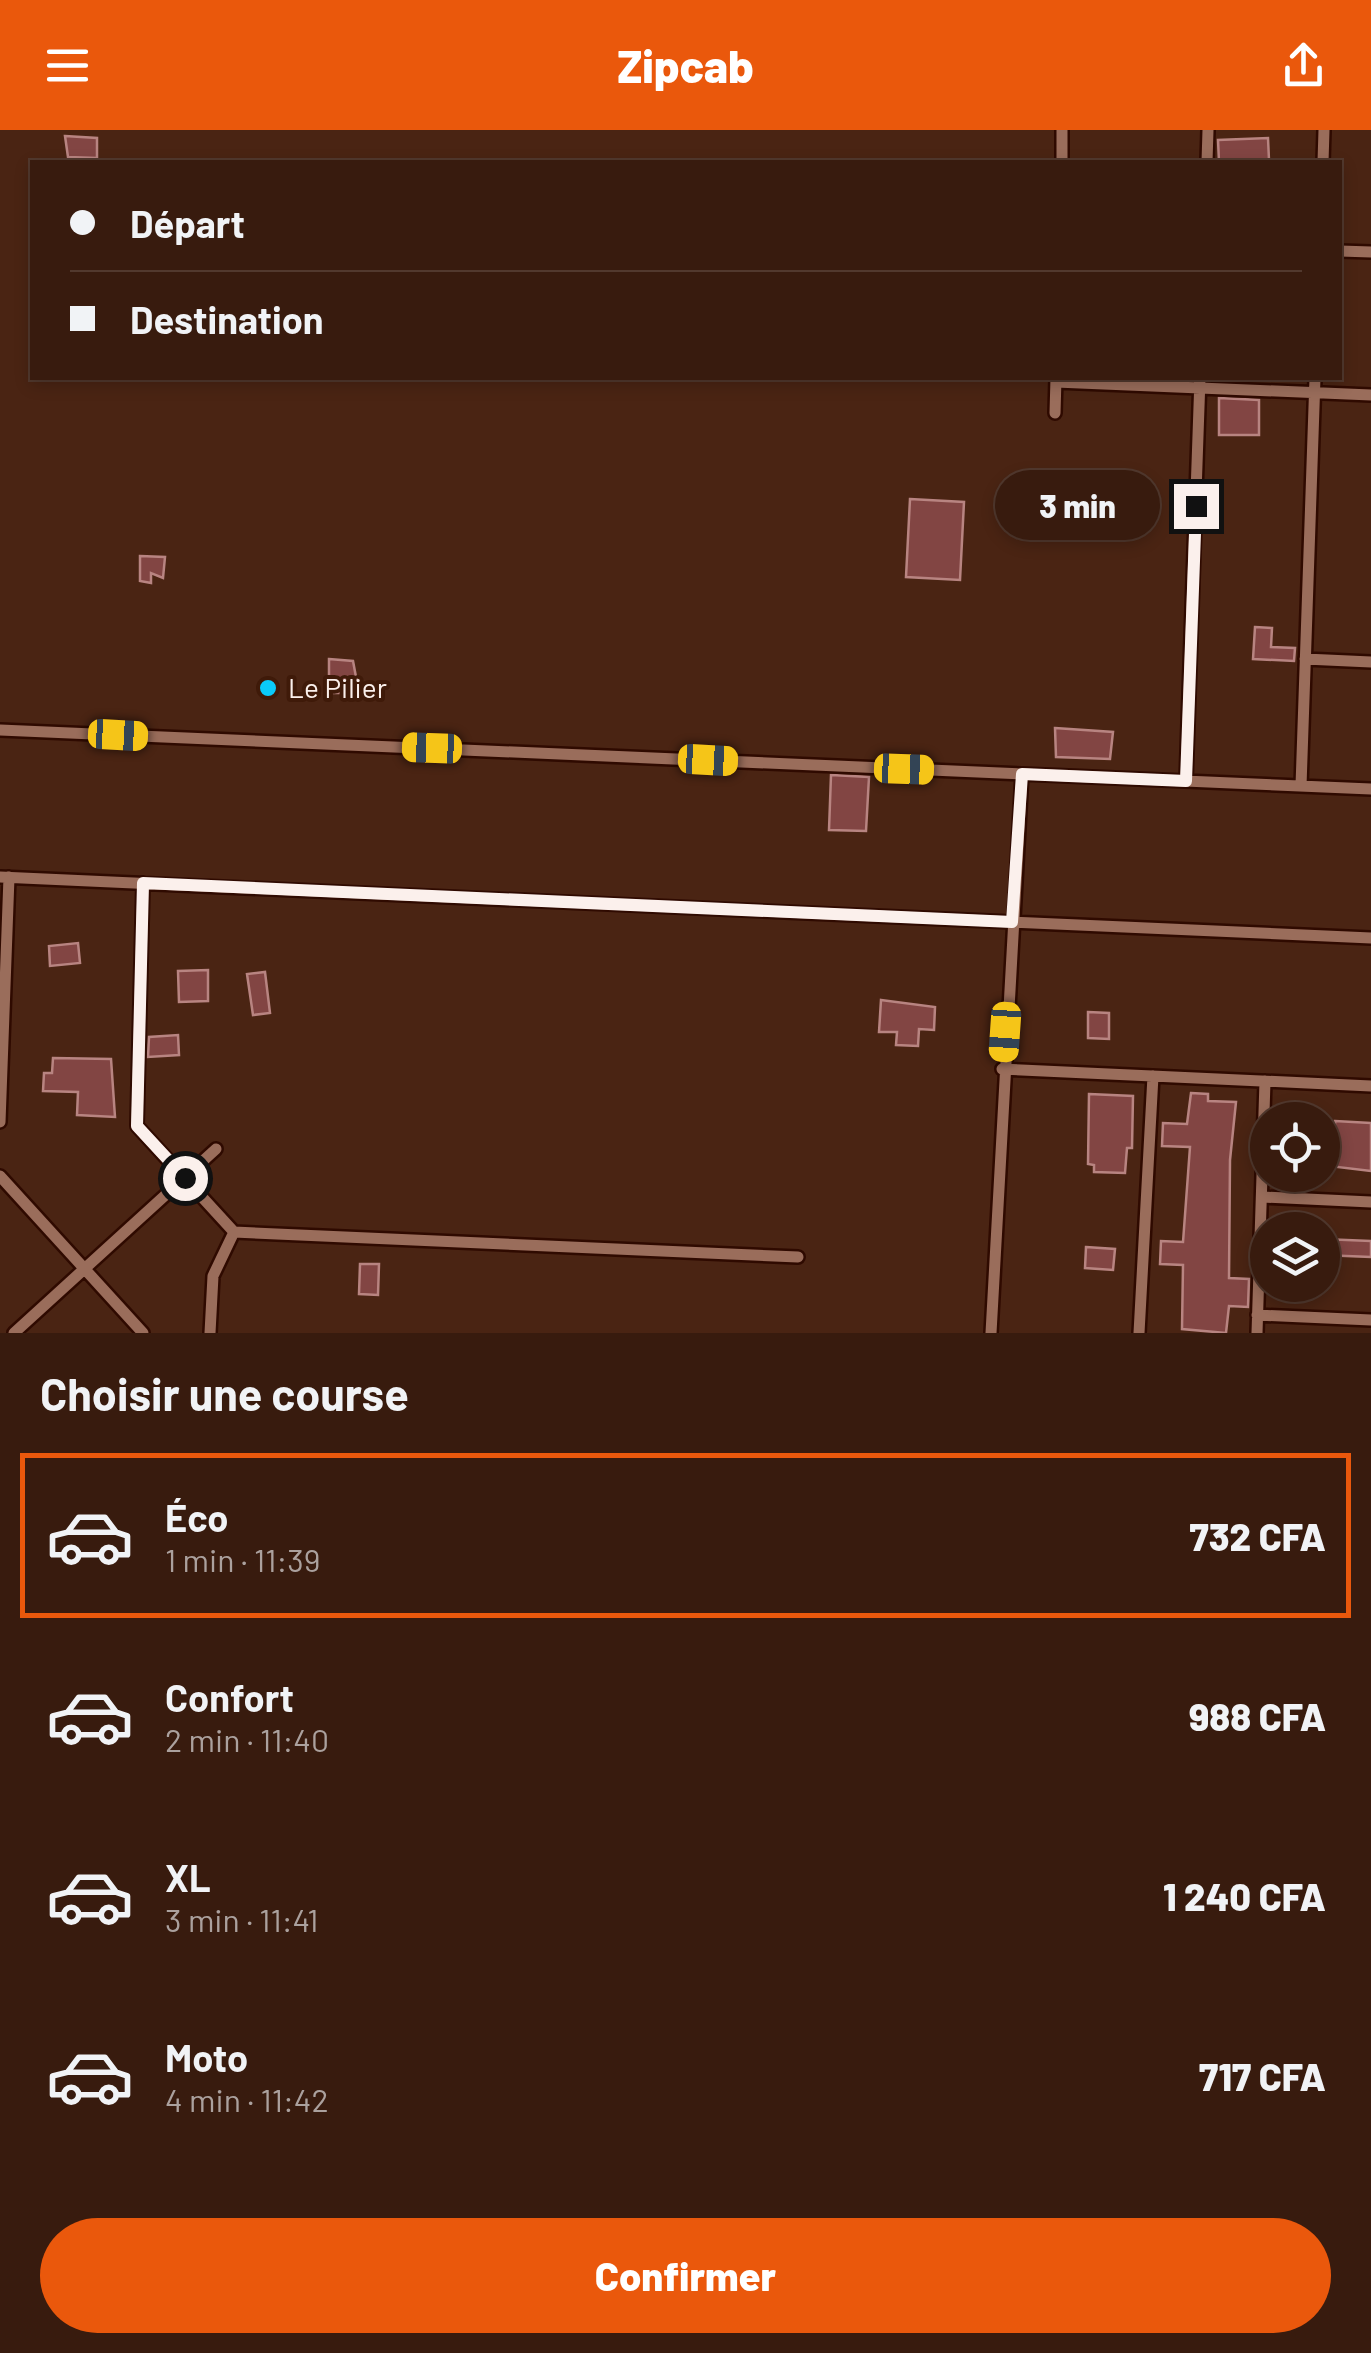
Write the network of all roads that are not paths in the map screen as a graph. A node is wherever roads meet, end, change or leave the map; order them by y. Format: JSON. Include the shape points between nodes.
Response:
{"nodes":[{"id":1,"x":1062,"y":130,"type":"edge"},
{"id":2,"x":1208,"y":130,"type":"edge"},
{"id":3,"x":1324,"y":130,"type":"edge"},
{"id":4,"x":1062,"y":160,"type":"edge"},
{"id":5,"x":1207,"y":160,"type":"edge"},
{"id":6,"x":1323,"y":160,"type":"edge"},
{"id":7,"x":1342,"y":251,"type":"edge"},
{"id":8,"x":1371,"y":252,"type":"edge"},
{"id":9,"x":1056,"y":380,"type":"edge"},
{"id":10,"x":1315,"y":380,"type":"edge"},
{"id":11,"x":1200,"y":383,"type":"edge"},
{"id":12,"x":1314,"y":393,"type":"junction"},
{"id":13,"x":1371,"y":395,"type":"edge"},
{"id":14,"x":1055,"y":413,"type":"dead end"},
{"id":15,"x":1305,"y":659,"type":"junction"},
{"id":16,"x":1371,"y":662,"type":"edge"},
{"id":17,"x":0,"y":730,"type":"edge"},
{"id":18,"x":1022,"y":774,"type":"junction"},
{"id":19,"x":1186,"y":781,"type":"junction"},
{"id":20,"x":1301,"y":786,"type":"junction"},
{"id":21,"x":1371,"y":789,"type":"edge"},
{"id":22,"x":4,"y":877,"type":"edge"},
{"id":23,"x":143,"y":883,"type":"junction"},
{"id":24,"x":1012,"y":922,"type":"junction"},
{"id":25,"x":1371,"y":938,"type":"edge"},
{"id":26,"x":1002,"y":1069,"type":"junction"},
{"id":27,"x":1153,"y":1076,"type":"junction"},
{"id":28,"x":1265,"y":1081,"type":"junction"},
{"id":29,"x":1371,"y":1086,"type":"edge"},
{"id":30,"x":0,"y":1122,"type":"edge"},
{"id":31,"x":216,"y":1149,"type":"dead end"},
{"id":32,"x":0,"y":1176,"type":"edge"},
{"id":33,"x":185,"y":1178,"type":"junction"},
{"id":34,"x":1262,"y":1197,"type":"junction"},
{"id":35,"x":1371,"y":1202,"type":"edge"},
{"id":36,"x":234,"y":1232,"type":"junction"},
{"id":37,"x":798,"y":1257,"type":"dead end"},
{"id":38,"x":84,"y":1269,"type":"junction"},
{"id":39,"x":1258,"y":1315,"type":"junction"},
{"id":40,"x":1371,"y":1320,"type":"edge"},
{"id":41,"x":14,"y":1333,"type":"edge"},
{"id":42,"x":143,"y":1333,"type":"edge"},
{"id":43,"x":210,"y":1333,"type":"edge"},
{"id":44,"x":991,"y":1333,"type":"edge"},
{"id":45,"x":1139,"y":1333,"type":"edge"},
{"id":46,"x":1257,"y":1333,"type":"edge"}],
"edges":[{"from":1,"to":4,"type":"street"},
{"from":2,"to":5,"type":"street"},
{"from":3,"to":6,"type":"street"},
{"from":7,"to":8,"type":"street"},
{"from":9,"to":11,"type":"street"},
{"from":9,"to":14,"type":"street"},
{"from":10,"to":12,"type":"street"},
{"from":11,"to":12,"type":"street"},
{"from":11,"to":19,"type":"street"},
{"from":12,"to":13,"type":"street"},
{"from":12,"to":15,"type":"street"},
{"from":15,"to":16,"type":"street"},
{"from":15,"to":20,"type":"street"},
{"from":17,"to":18,"type":"street"},
{"from":18,"to":19,"type":"street"},
{"from":18,"to":24,"type":"street"},
{"from":19,"to":20,"type":"street"},
{"from":20,"to":21,"type":"street"},
{"from":22,"to":23,"type":"street"},
{"from":22,"to":30,"type":"street"},
{"from":23,"to":24,"type":"street"},
{"from":23,"to":33,"type":"street","via":[[137,1126]]},
{"from":24,"to":25,"type":"street"},
{"from":24,"to":26,"type":"street"},
{"from":26,"to":27,"type":"street"},
{"from":26,"to":44,"type":"street"},
{"from":27,"to":28,"type":"street"},
{"from":27,"to":45,"type":"street"},
{"from":28,"to":29,"type":"street"},
{"from":28,"to":34,"type":"street"},
{"from":31,"to":33,"type":"street"},
{"from":32,"to":38,"type":"street"},
{"from":33,"to":36,"type":"street"},
{"from":33,"to":38,"type":"street"},
{"from":34,"to":35,"type":"street"},
{"from":34,"to":39,"type":"street"},
{"from":36,"to":37,"type":"street"},
{"from":36,"to":43,"type":"street","via":[[213,1276]]},
{"from":38,"to":41,"type":"street"},
{"from":38,"to":42,"type":"street"},
{"from":39,"to":40,"type":"street"},
{"from":39,"to":46,"type":"street"}]}
